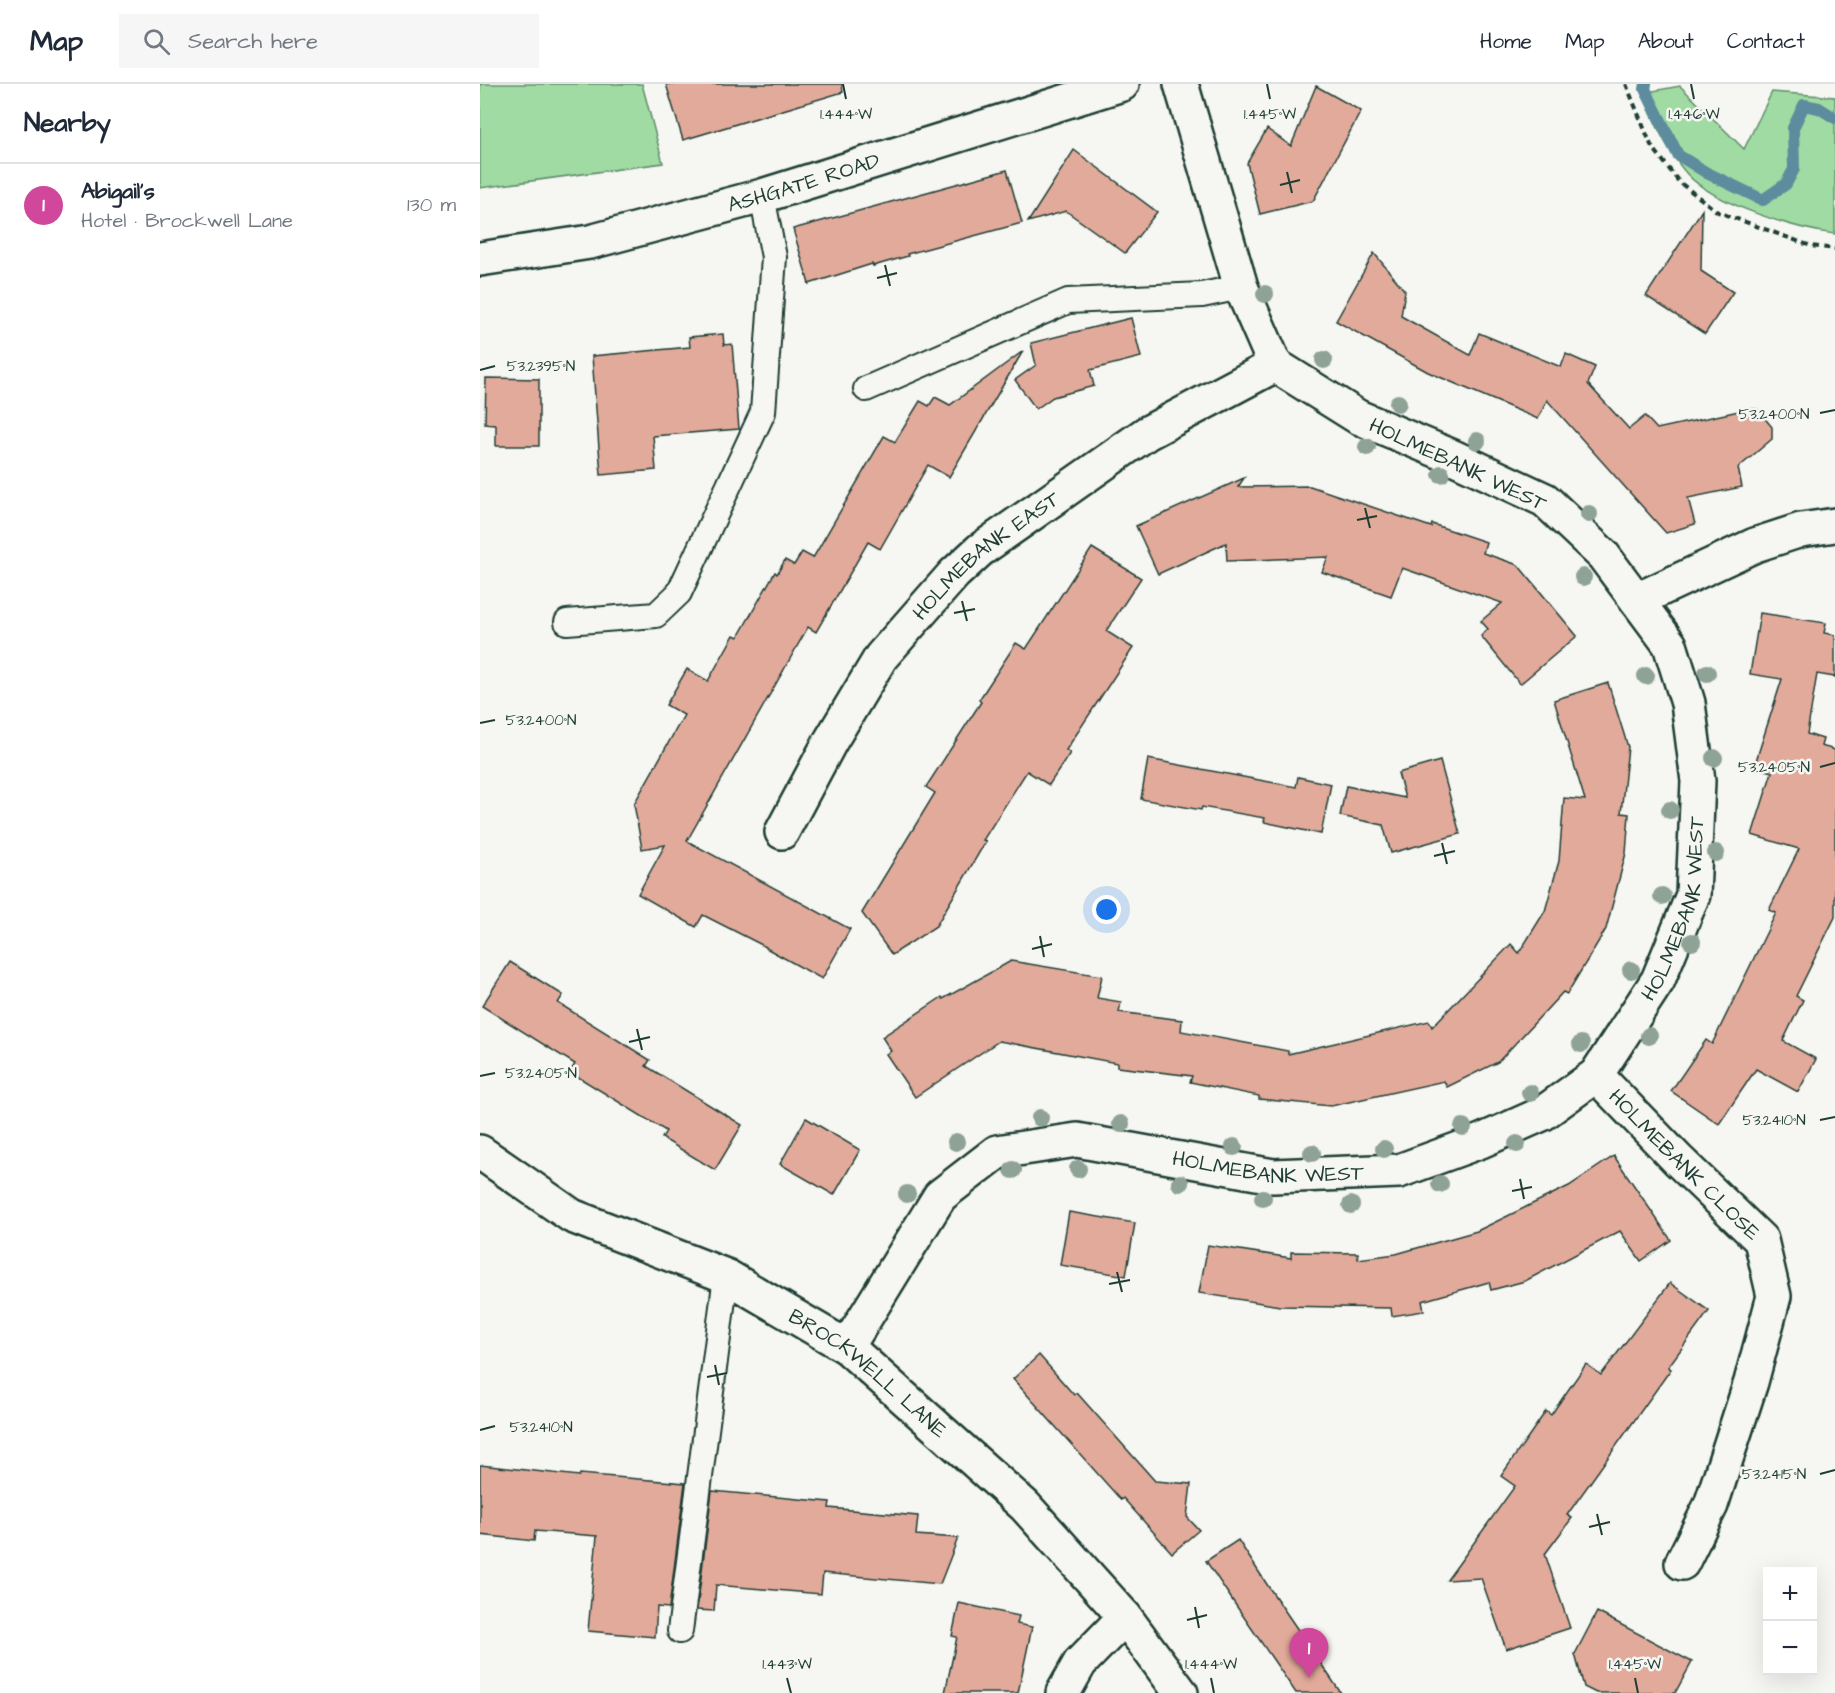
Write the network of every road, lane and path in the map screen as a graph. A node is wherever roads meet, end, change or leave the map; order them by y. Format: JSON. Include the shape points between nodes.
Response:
{"nodes":[{"id":1,"x":1122,"y":84,"type":"edge"},
{"id":2,"x":1181,"y":84,"type":"edge"},
{"id":3,"x":1626,"y":84,"type":"edge"},
{"id":4,"x":762,"y":196,"type":"junction"},
{"id":5,"x":1835,"y":249,"type":"edge"},
{"id":6,"x":480,"y":259,"type":"edge"},
{"id":7,"x":1241,"y":287,"type":"junction"},
{"id":8,"x":1275,"y":365,"type":"junction"},
{"id":9,"x":866,"y":389,"type":"dead end"},
{"id":10,"x":1835,"y":525,"type":"edge"},
{"id":11,"x":1637,"y":600,"type":"junction"},
{"id":12,"x":567,"y":621,"type":"dead end"},
{"id":13,"x":783,"y":832,"type":"dead end"},
{"id":14,"x":1596,"y":1075,"type":"junction"},
{"id":15,"x":480,"y":1152,"type":"edge"},
{"id":16,"x":726,"y":1276,"type":"junction"},
{"id":17,"x":847,"y":1347,"type":"junction"},
{"id":18,"x":1682,"y":1563,"type":"dead end"},
{"id":19,"x":1125,"y":1617,"type":"junction"},
{"id":20,"x":680,"y":1631,"type":"dead end"},
{"id":21,"x":1063,"y":1693,"type":"edge"},
{"id":22,"x":1181,"y":1693,"type":"edge"}],
"edges":[{"from":1,"to":4,"type":"street","name":"ASHGATE ROAD"},
{"from":2,"to":7,"type":"street"},
{"from":3,"to":5,"type":"path","via":[[1651,145],[1679,182],[1718,212],[1811,246]]},
{"from":4,"to":6,"type":"street","name":"ASHGATE ROAD","via":[[590,242]]},
{"from":4,"to":12,"type":"lane","via":[[774,256],[763,412],[758,423],[679,593],[656,615]]},
{"from":7,"to":8,"type":"street"},
{"from":7,"to":9,"type":"lane","via":[[1202,295],[1068,301]]},
{"from":8,"to":11,"type":"street","name":"HOLMEBANK WEST","via":[[1358,417],[1545,500],[1604,555]]},
{"from":8,"to":13,"type":"street","name":"HOLMEBANK EAST","via":[[1148,433],[980,550],[954,574],[881,657]]},
{"from":10,"to":11,"type":"street","via":[[1801,530],[1755,545]]},
{"from":11,"to":14,"type":"street","name":"HOLMEBANK WEST","via":[[1670,645],[1688,703],[1698,781],[1693,895],[1658,980]]},
{"from":14,"to":17,"type":"street","name":"HOLMEBANK WEST","via":[[1542,1114],[1399,1171],[1273,1176],[1077,1140],[997,1152],[940,1196]]},
{"from":14,"to":18,"type":"street","name":"HOLMEBANK CLOSE","via":[[1761,1240],[1774,1296],[1711,1505]]},
{"from":15,"to":16,"type":"street","name":"BROCKWELL LANE","via":[[572,1216]]},
{"from":16,"to":17,"type":"street","name":"BROCKWELL LANE"},
{"from":16,"to":20,"type":"lane"},
{"from":17,"to":19,"type":"street","name":"BROCKWELL LANE","via":[[1025,1506]]},
{"from":19,"to":21,"type":"street","via":[[1080,1664]]},
{"from":19,"to":22,"type":"street","name":"BROCKWELL LANE"}]}
